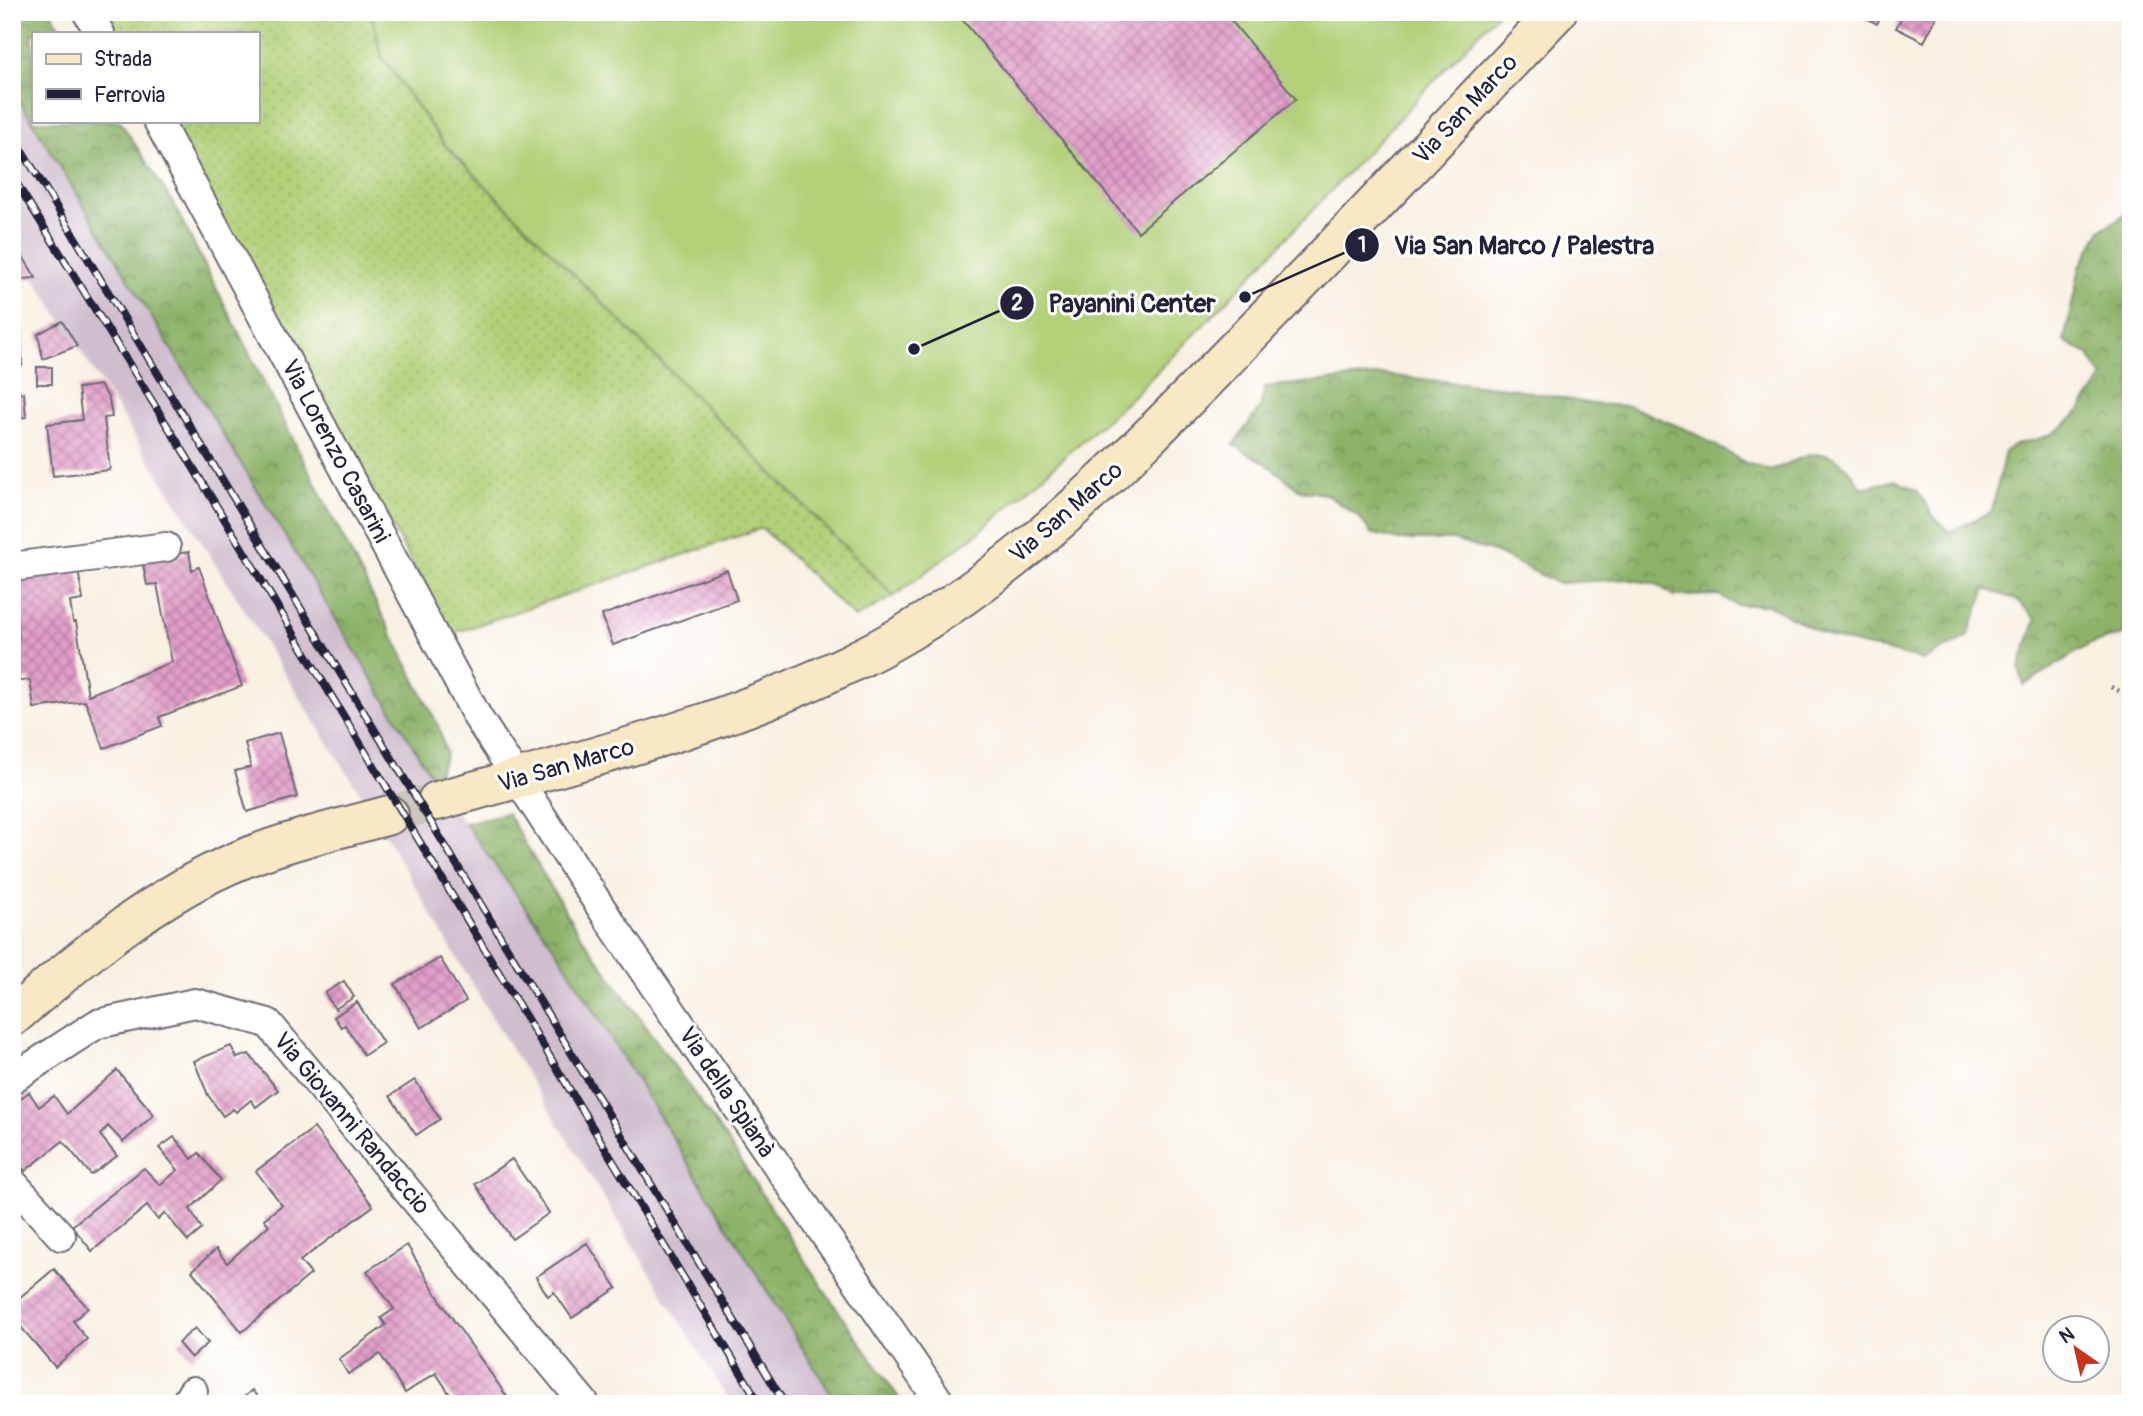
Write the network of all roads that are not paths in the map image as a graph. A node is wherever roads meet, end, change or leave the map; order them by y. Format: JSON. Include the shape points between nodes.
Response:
{"nodes":[{"id":1,"x":87,"y":12,"type":"edge"},
{"id":2,"x":1557,"y":12,"type":"edge"},
{"id":3,"x":99,"y":32,"type":"edge"},
{"id":4,"x":159,"y":122,"type":"edge"},
{"id":5,"x":166,"y":547,"type":"dead end"},
{"id":6,"x":12,"y":567,"type":"edge"},
{"id":7,"x":518,"y":779,"type":"junction"},
{"id":8,"x":437,"y":801,"type":"tunnel mouth"},
{"id":9,"x":389,"y":815,"type":"tunnel mouth"},
{"id":10,"x":12,"y":1017,"type":"edge"},
{"id":11,"x":12,"y":1079,"type":"edge"},
{"id":12,"x":12,"y":1182,"type":"edge"},
{"id":13,"x":61,"y":1236,"type":"dead end"},
{"id":14,"x":584,"y":1403,"type":"edge"},
{"id":15,"x":941,"y":1404,"type":"edge"}],
"edges":[{"from":1,"to":3,"type":"street"},
{"from":2,"to":7,"type":"main road","name":"Via San Marco","via":[[1142,445],[1030,547],[984,581],[879,648],[816,680],[721,718]]},
{"from":4,"to":7,"type":"street","name":"Via Lorenzo Casarini","via":[[467,698]]},
{"from":5,"to":6,"type":"street"},
{"from":7,"to":8,"type":"main road","name":"Via San Marco"},
{"from":7,"to":15,"type":"street","name":"Via della Spianà","via":[[611,923]]},
{"from":9,"to":10,"type":"main road","via":[[275,847],[204,878],[127,924]]},
{"from":11,"to":14,"type":"street","name":"Via Giovanni Randaccio","via":[[97,1024],[195,1003],[268,1023]]},
{"from":12,"to":13,"type":"street"}]}
